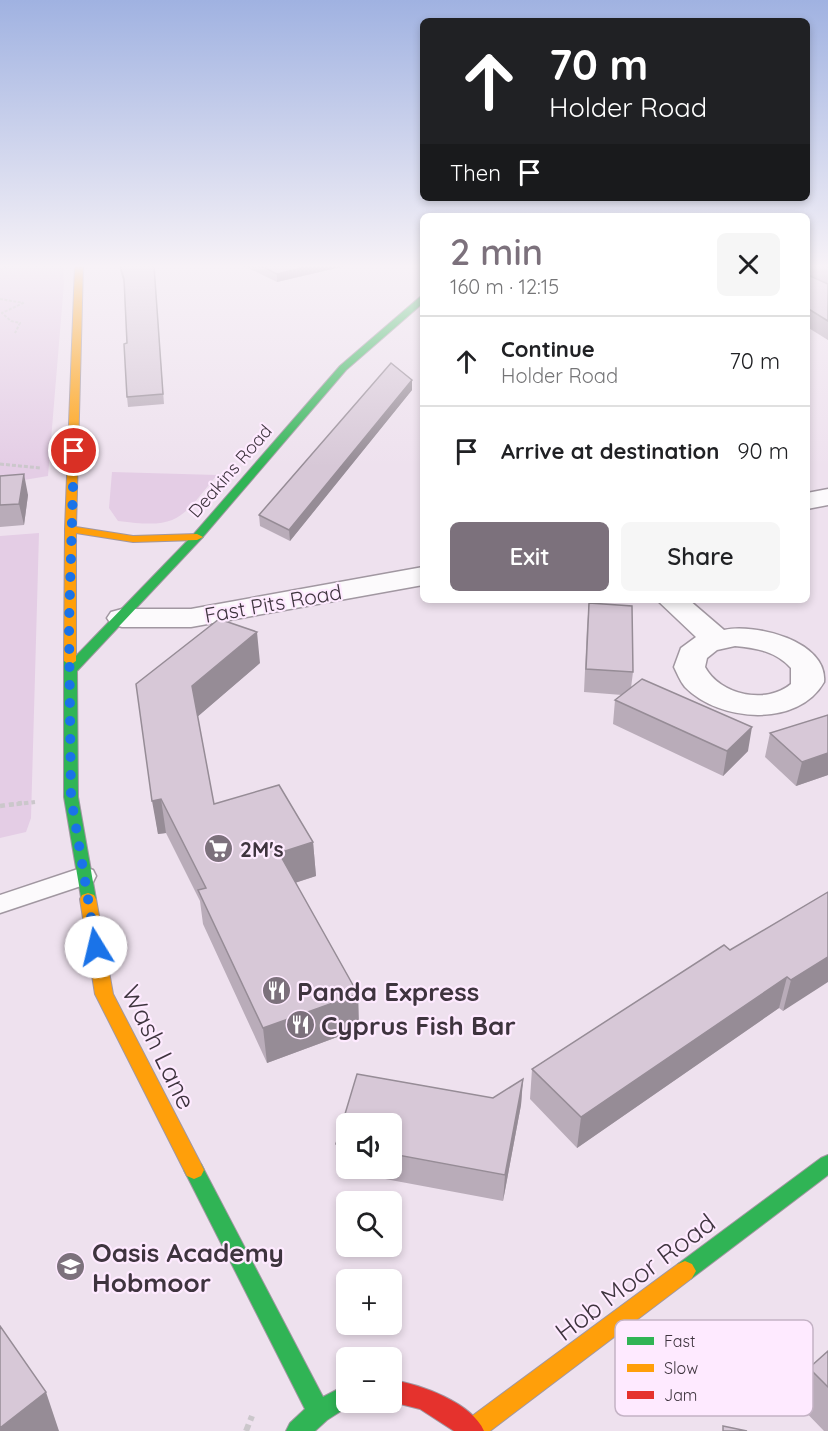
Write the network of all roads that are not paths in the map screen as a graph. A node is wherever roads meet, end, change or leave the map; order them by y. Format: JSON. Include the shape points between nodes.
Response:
{"nodes":[{"id":1,"x":77,"y":333,"type":"edge"},
{"id":2,"x":384,"y":333,"type":"edge"},
{"id":3,"x":70,"y":529,"type":"junction"},
{"id":4,"x":197,"y":537,"type":"junction"},
{"id":5,"x":420,"y":577,"type":"edge"},
{"id":6,"x":675,"y":603,"type":"edge"},
{"id":7,"x":122,"y":618,"type":"junction"},
{"id":8,"x":717,"y":640,"type":"dead end"},
{"id":9,"x":69,"y":671,"type":"junction"},
{"id":10,"x":84,"y":876,"type":"junction"},
{"id":11,"x":0,"y":904,"type":"edge"},
{"id":12,"x":828,"y":1164,"type":"edge"},
{"id":13,"x":620,"y":1320,"type":"edge"},
{"id":14,"x":615,"y":1324,"type":"edge"},
{"id":15,"x":402,"y":1392,"type":"edge"},
{"id":16,"x":336,"y":1402,"type":"edge"},
{"id":17,"x":319,"y":1412,"type":"junction"},
{"id":18,"x":297,"y":1431,"type":"edge"},
{"id":19,"x":472,"y":1431,"type":"edge"}],
"edges":[{"from":1,"to":3,"type":"street","name":"Wash Lane"},
{"from":2,"to":4,"type":"street","name":"Deakins Road","via":[[343,368]]},
{"from":3,"to":4,"type":"street","via":[[145,542]]},
{"from":3,"to":9,"type":"street","name":"Wash Lane"},
{"from":4,"to":7,"type":"street","name":"Deakins Road"},
{"from":5,"to":7,"type":"street","name":"Fast Pits Road","via":[[190,618]]},
{"from":6,"to":8,"type":"street"},
{"from":7,"to":9,"type":"street","name":"Deakins Road"},
{"from":9,"to":10,"type":"street","name":"Wash Lane","via":[[71,797]]},
{"from":10,"to":11,"type":"lane"},
{"from":10,"to":17,"type":"street","name":"Wash Lane","via":[[104,994]]},
{"from":12,"to":13,"type":"street","name":"Hob Moor Road"},
{"from":14,"to":19,"type":"street","name":"Hob Moor Road"},
{"from":15,"to":19,"type":"street","via":[[439,1405]]},
{"from":16,"to":17,"type":"street"},
{"from":17,"to":18,"type":"street"}]}
